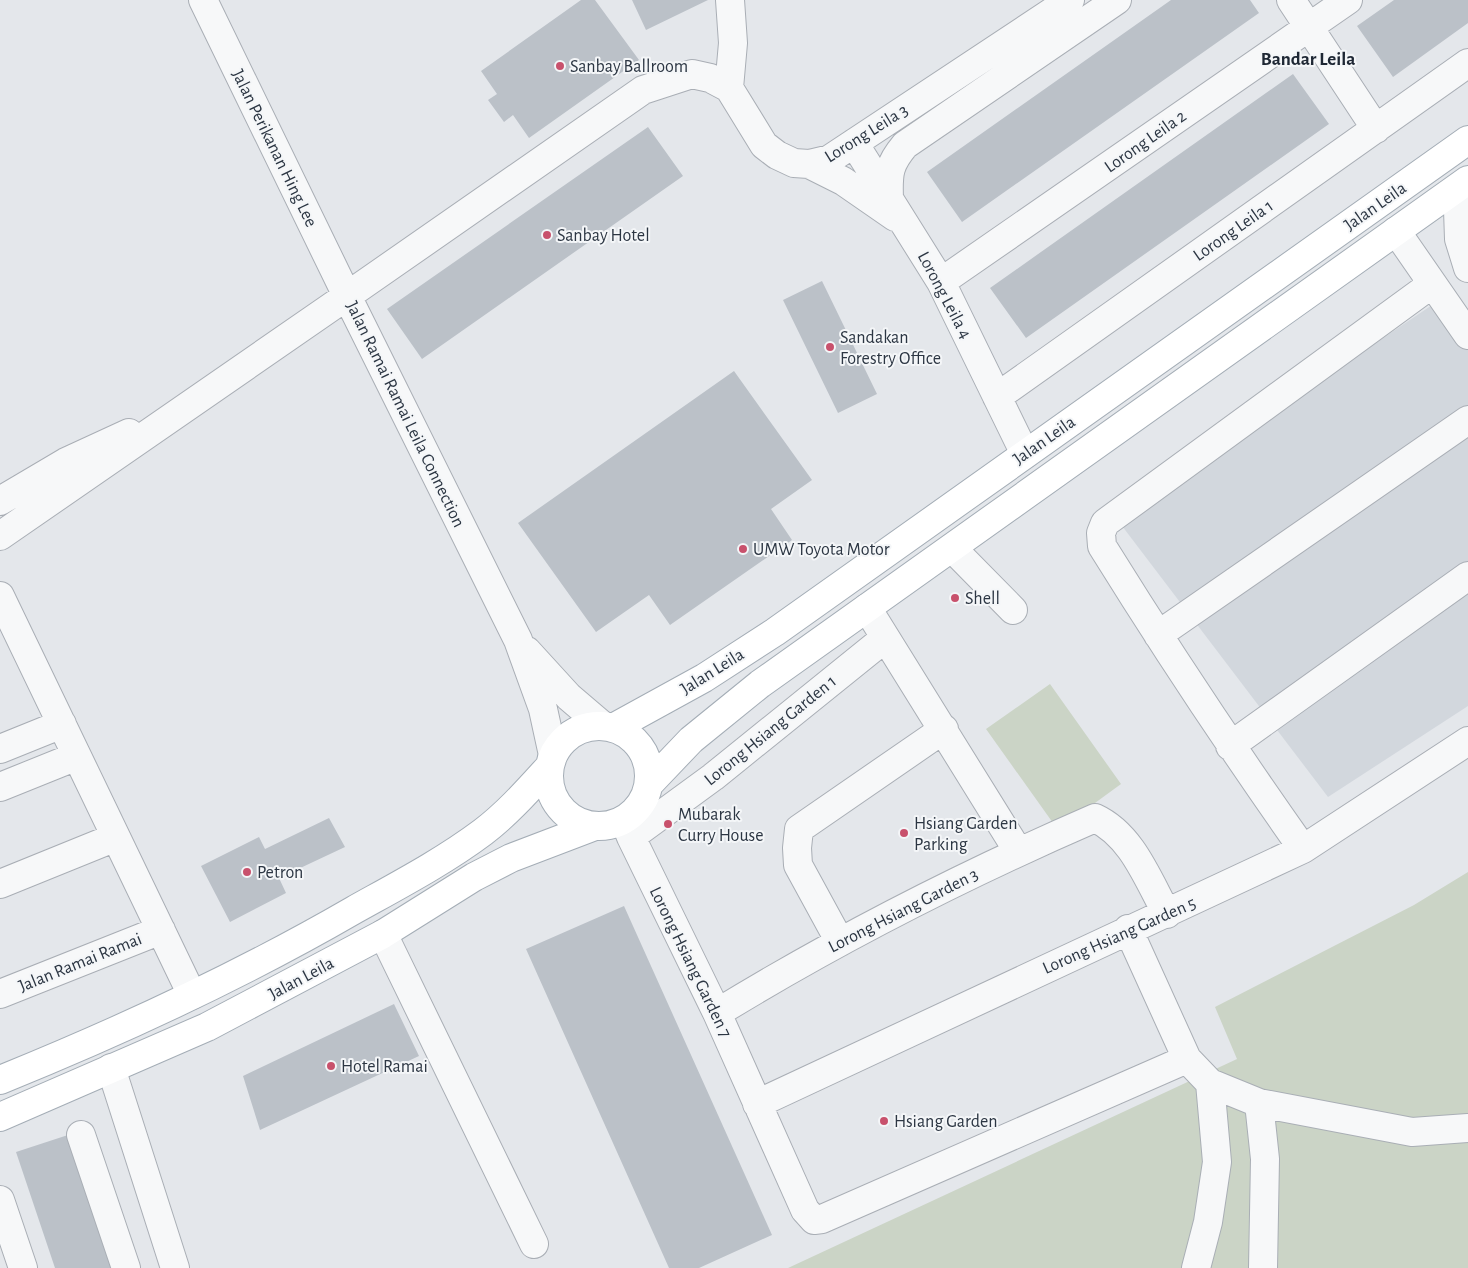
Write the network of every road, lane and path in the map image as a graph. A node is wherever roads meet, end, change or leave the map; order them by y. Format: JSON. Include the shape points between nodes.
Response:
{"nodes":[{"id":1,"x":203,"y":0,"type":"edge"},
{"id":2,"x":730,"y":0,"type":"edge"},
{"id":3,"x":1070,"y":0,"type":"edge"},
{"id":4,"x":1117,"y":0,"type":"edge"},
{"id":5,"x":1291,"y":0,"type":"edge"},
{"id":6,"x":1348,"y":0,"type":"edge"},
{"id":7,"x":1309,"y":28,"type":"junction"},
{"id":8,"x":1468,"y":63,"type":"edge"},
{"id":9,"x":729,"y":88,"type":"junction"},
{"id":10,"x":1376,"y":129,"type":"junction"},
{"id":11,"x":1468,"y":140,"type":"edge"},
{"id":12,"x":854,"y":143,"type":"junction"},
{"id":13,"x":809,"y":164,"type":"junction"},
{"id":14,"x":1468,"y":180,"type":"edge"},
{"id":15,"x":1468,"y":192,"type":"edge"},
{"id":16,"x":889,"y":198,"type":"junction"},
{"id":17,"x":906,"y":225,"type":"junction"},
{"id":18,"x":1396,"y":231,"type":"junction"},
{"id":19,"x":1468,"y":268,"type":"edge"},
{"id":20,"x":941,"y":282,"type":"junction"},
{"id":21,"x":1432,"y":284,"type":"junction"},
{"id":22,"x":347,"y":296,"type":"junction"},
{"id":23,"x":1468,"y":335,"type":"edge"},
{"id":24,"x":997,"y":397,"type":"junction"},
{"id":25,"x":193,"y":403,"type":"junction"},
{"id":26,"x":1468,"y":420,"type":"edge"},
{"id":27,"x":1025,"y":454,"type":"junction"},
{"id":28,"x":0,"y":501,"type":"edge"},
{"id":29,"x":0,"y":536,"type":"edge"},
{"id":30,"x":952,"y":548,"type":"junction"},
{"id":31,"x":1468,"y":576,"type":"edge"},
{"id":32,"x":0,"y":596,"type":"edge"},
{"id":33,"x":866,"y":608,"type":"junction"},
{"id":34,"x":1014,"y":610,"type":"dead end"},
{"id":35,"x":1158,"y":635,"type":"junction"},
{"id":36,"x":884,"y":639,"type":"junction"},
{"id":37,"x":10,"y":640,"type":"edge"},
{"id":38,"x":518,"y":640,"type":"junction"},
{"id":39,"x":62,"y":724,"type":"junction"},
{"id":40,"x":608,"y":727,"type":"junction"},
{"id":41,"x":944,"y":729,"type":"junction"},
{"id":42,"x":1468,"y":742,"type":"edge"},
{"id":43,"x":1230,"y":746,"type":"junction"},
{"id":44,"x":0,"y":749,"type":"edge"},
{"id":45,"x":77,"y":756,"type":"junction"},
{"id":46,"x":552,"y":761,"type":"junction"},
{"id":47,"x":650,"y":783,"type":"junction"},
{"id":48,"x":0,"y":787,"type":"edge"},
{"id":49,"x":595,"y":826,"type":"junction"},
{"id":50,"x":627,"y":829,"type":"junction"},
{"id":51,"x":116,"y":837,"type":"junction"},
{"id":52,"x":1303,"y":849,"type":"junction"},
{"id":53,"x":1018,"y":851,"type":"junction"},
{"id":54,"x":0,"y":884,"type":"edge"},
{"id":55,"x":1168,"y":914,"type":"junction"},
{"id":56,"x":1128,"y":929,"type":"junction"},
{"id":57,"x":160,"y":930,"type":"junction"},
{"id":58,"x":384,"y":934,"type":"junction"},
{"id":59,"x":840,"y":942,"type":"junction"},
{"id":60,"x":0,"y":994,"type":"edge"},
{"id":61,"x":192,"y":995,"type":"junction"},
{"id":62,"x":717,"y":1013,"type":"junction"},
{"id":63,"x":1187,"y":1059,"type":"junction"},
{"id":64,"x":111,"y":1068,"type":"junction"},
{"id":65,"x":0,"y":1080,"type":"edge"},
{"id":66,"x":1210,"y":1083,"type":"junction"},
{"id":67,"x":1259,"y":1103,"type":"junction"},
{"id":68,"x":757,"y":1104,"type":"junction"},
{"id":69,"x":0,"y":1117,"type":"edge"},
{"id":70,"x":1468,"y":1128,"type":"edge"},
{"id":71,"x":81,"y":1135,"type":"dead end"},
{"id":72,"x":0,"y":1200,"type":"edge"},
{"id":73,"x":534,"y":1244,"type":"dead end"},
{"id":74,"x":23,"y":1268,"type":"edge"},
{"id":75,"x":126,"y":1268,"type":"edge"},
{"id":76,"x":175,"y":1268,"type":"edge"},
{"id":77,"x":1196,"y":1268,"type":"edge"},
{"id":78,"x":1263,"y":1268,"type":"edge"}],
"edges":[{"from":1,"to":22,"type":"street","name":"Jalan Perikanan Hing Lee"},
{"from":2,"to":9,"type":"street","via":[[733,43]]},
{"from":3,"to":12,"type":"street","name":"Lorong Leila 3"},
{"from":4,"to":16,"type":"street","via":[[905,145],[888,172]]},
{"from":5,"to":7,"type":"street"},
{"from":6,"to":7,"type":"street","name":"Lorong Leila 2"},
{"from":7,"to":10,"type":"street"},
{"from":7,"to":20,"type":"street","name":"Lorong Leila 2"},
{"from":8,"to":10,"type":"street","name":"Lorong Leila 1"},
{"from":9,"to":13,"type":"street","name":"Lorong Leila 3","via":[[764,146],[794,163]]},
{"from":9,"to":22,"type":"street","name":"Jalan Ramai Ramai Leila Connection","via":[[710,78],[692,74],[643,90]]},
{"from":10,"to":24,"type":"street","name":"Lorong Leila 1"},
{"from":11,"to":27,"type":"main road","name":"Jalan Leila"},
{"from":12,"to":13,"type":"street","name":"Lorong Leila 3","via":[[830,159]]},
{"from":12,"to":16,"type":"street","name":"Lorong Leila 4"},
{"from":13,"to":17,"type":"street","via":[[843,181]]},
{"from":14,"to":18,"type":"main road","name":"Jalan Leila"},
{"from":15,"to":19,"type":"street","via":[[1458,210],[1459,239]]},
{"from":16,"to":17,"type":"street","name":"Lorong Leila 4"},
{"from":17,"to":20,"type":"street","name":"Lorong Leila 4"},
{"from":18,"to":21,"type":"street"},
{"from":18,"to":30,"type":"main road","name":"Jalan Leila"},
{"from":20,"to":24,"type":"street","name":"Lorong Leila 4"},
{"from":21,"to":23,"type":"street"},
{"from":21,"to":35,"type":"street","via":[[1105,523],[1100,533],[1102,546]]},
{"from":22,"to":25,"type":"street"},
{"from":22,"to":38,"type":"street","name":"Jalan Ramai Ramai Leila Connection"},
{"from":24,"to":27,"type":"street","name":"Lorong Leila 4"},
{"from":25,"to":28,"type":"street","via":[[66,462]]},
{"from":25,"to":29,"type":"street"},
{"from":26,"to":35,"type":"street"},
{"from":27,"to":40,"type":"main road","name":"Jalan Leila","via":[[775,632],[704,678]]},
{"from":30,"to":33,"type":"main road","name":"Jalan Leila"},
{"from":30,"to":34,"type":"street"},
{"from":31,"to":43,"type":"street"},
{"from":32,"to":37,"type":"street"},
{"from":33,"to":36,"type":"street"},
{"from":33,"to":47,"type":"main road","name":"Jalan Leila","via":[[760,684],[691,740]]},
{"from":35,"to":43,"type":"street"},
{"from":36,"to":41,"type":"street"},
{"from":36,"to":50,"type":"street","name":"Lorong Hsiang Garden 1","via":[[714,777]]},
{"from":37,"to":39,"type":"street"},
{"from":38,"to":40,"type":"street","name":"Jalan Ramai Ramai Leila Connection","via":[[569,697]]},
{"from":38,"to":46,"type":"street","name":"Jalan Ramai Ramai Leila Connection","via":[[544,708]]},
{"from":39,"to":44,"type":"street"},
{"from":39,"to":45,"type":"street"},
{"from":40,"to":46,"type":"main road","via":[[574,733],[562,743]]},
{"from":40,"to":47,"type":"main road","via":[[626,734],[637,743],[645,755]]},
{"from":41,"to":53,"type":"street"},
{"from":41,"to":59,"type":"street","via":[[799,829],[798,865]]},
{"from":42,"to":52,"type":"street","name":"Lorong Hsiang Garden 5"},
{"from":43,"to":52,"type":"street"},
{"from":45,"to":48,"type":"street"},
{"from":45,"to":51,"type":"street"},
{"from":46,"to":49,"type":"main road","via":[[549,783],[554,799],[564,813],[578,822]]},
{"from":46,"to":61,"type":"main road","name":"Jalan Leila","via":[[523,796],[468,842],[303,940]]},
{"from":47,"to":50,"type":"main road"},
{"from":49,"to":50,"type":"main road"},
{"from":49,"to":58,"type":"main road","name":"Jalan Leila","via":[[511,858],[474,877]]},
{"from":50,"to":62,"type":"street","name":"Lorong Hsiang Garden 7"},
{"from":51,"to":54,"type":"street"},
{"from":51,"to":57,"type":"street"},
{"from":52,"to":55,"type":"street","name":"Lorong Hsiang Garden 5"},
{"from":53,"to":55,"type":"street","name":"Lorong Hsiang Garden 3","via":[[1096,818],[1112,825],[1128,844]]},
{"from":53,"to":59,"type":"street","name":"Lorong Hsiang Garden 3"},
{"from":55,"to":56,"type":"street","name":"Lorong Hsiang Garden 5"},
{"from":56,"to":63,"type":"street"},
{"from":56,"to":68,"type":"street","name":"Lorong Hsiang Garden 5"},
{"from":57,"to":60,"type":"street","name":"Jalan Ramai Ramai"},
{"from":57,"to":61,"type":"street"},
{"from":58,"to":64,"type":"main road","name":"Jalan Leila","via":[[207,1027]]},
{"from":58,"to":73,"type":"street"},
{"from":59,"to":62,"type":"street","name":"Lorong Hsiang Garden 3"},
{"from":61,"to":65,"type":"main road","name":"Jalan Leila","via":[[98,1041]]},
{"from":62,"to":68,"type":"street","name":"Lorong Hsiang Garden 7"},
{"from":63,"to":66,"type":"street"},
{"from":63,"to":68,"type":"street","name":"Lorong Hsiang Garden 7","via":[[814,1220],[805,1210]]},
{"from":64,"to":69,"type":"main road","name":"Jalan Leila"},
{"from":64,"to":76,"type":"street"},
{"from":66,"to":67,"type":"street"},
{"from":66,"to":77,"type":"street","via":[[1217,1162],[1208,1222]]},
{"from":67,"to":70,"type":"street","via":[[1412,1132]]},
{"from":67,"to":78,"type":"street","via":[[1265,1159]]},
{"from":71,"to":75,"type":"street"},
{"from":72,"to":74,"type":"street"}]}
